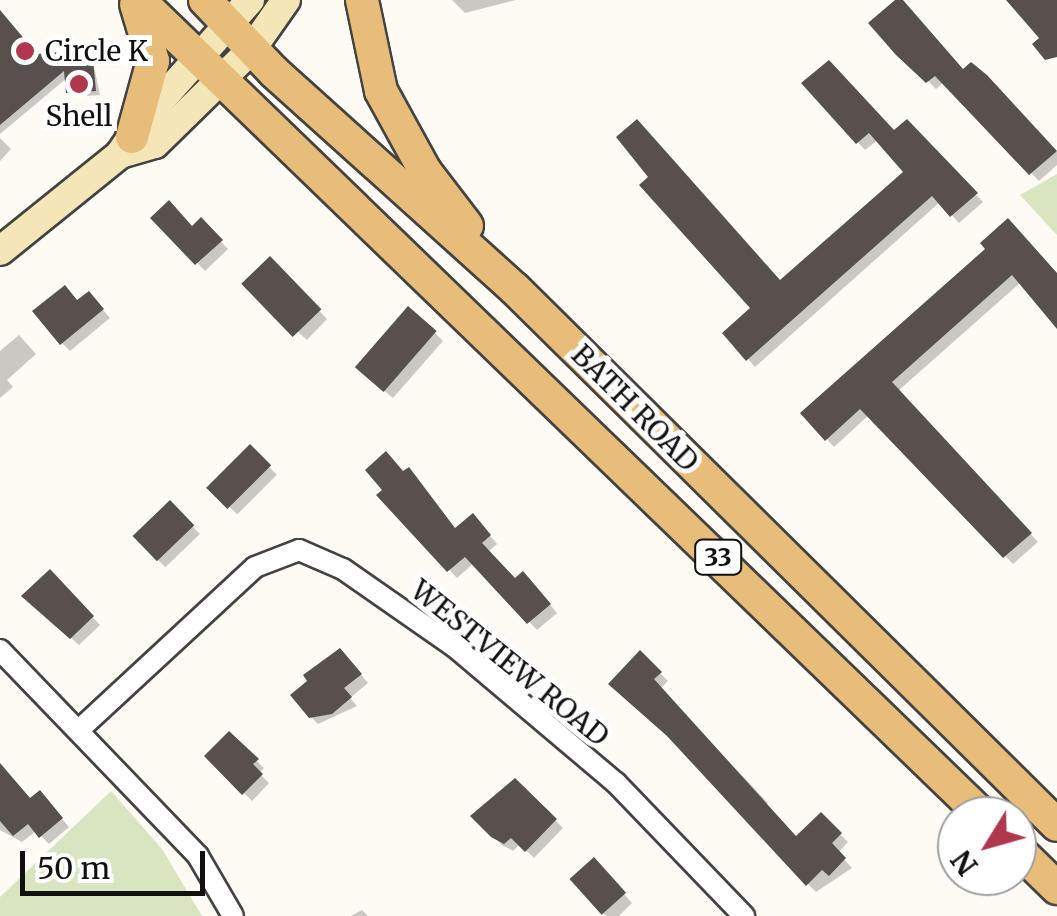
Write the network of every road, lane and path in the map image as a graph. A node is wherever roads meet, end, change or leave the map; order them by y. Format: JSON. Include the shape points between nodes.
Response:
{"nodes":[{"id":1,"x":137,"y":0,"type":"edge"},
{"id":2,"x":205,"y":0,"type":"edge"},
{"id":3,"x":286,"y":0,"type":"edge"},
{"id":4,"x":362,"y":0,"type":"edge"},
{"id":5,"x":244,"y":25,"type":"edge"},
{"id":6,"x":210,"y":71,"type":"junction"},
{"id":7,"x":126,"y":145,"type":"junction"},
{"id":8,"x":0,"y":251,"type":"edge"},
{"id":9,"x":515,"y":289,"type":"junction"},
{"id":10,"x":0,"y":650,"type":"edge"},
{"id":11,"x":80,"y":729,"type":"junction"},
{"id":12,"x":964,"y":796,"type":"edge"},
{"id":13,"x":1057,"y":825,"type":"edge"},
{"id":14,"x":1037,"y":868,"type":"edge"},
{"id":15,"x":1057,"y":888,"type":"edge"},
{"id":16,"x":234,"y":916,"type":"edge"},
{"id":17,"x":744,"y":916,"type":"edge"}],
"edges":[{"from":1,"to":6,"type":"main road","name":"BATH ROAD","number":"33"},
{"from":1,"to":7,"type":"main road","via":[[152,61]]},
{"from":2,"to":5,"type":"main road","name":"BATH ROAD","number":"33"},
{"from":3,"to":5,"type":"main road"},
{"from":4,"to":9,"type":"main road","via":[[366,40],[394,118],[425,172]]},
{"from":5,"to":6,"type":"main road"},
{"from":5,"to":9,"type":"main road","name":"BATH ROAD","number":"33"},
{"from":6,"to":7,"type":"main road"},
{"from":6,"to":12,"type":"main road","name":"BATH ROAD","number":"33","via":[[453,297]]},
{"from":7,"to":8,"type":"main road"},
{"from":9,"to":13,"type":"main road","name":"BATH ROAD","number":"33"},
{"from":10,"to":11,"type":"street"},
{"from":11,"to":16,"type":"street","via":[[198,856]]},
{"from":11,"to":17,"type":"street","name":"WESTVIEW ROAD","via":[[256,567],[300,550],[344,569],[455,646],[616,783]]},
{"from":14,"to":15,"type":"main road"}]}
